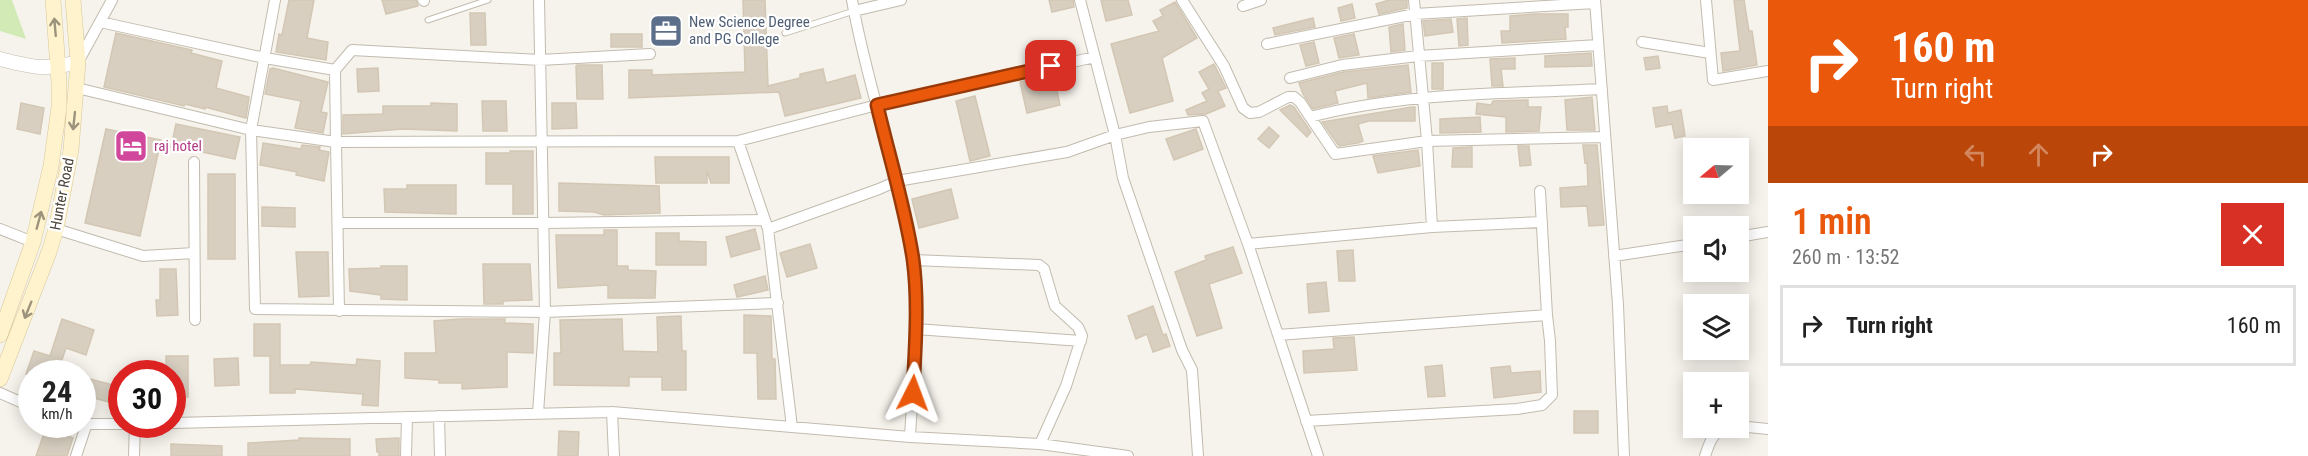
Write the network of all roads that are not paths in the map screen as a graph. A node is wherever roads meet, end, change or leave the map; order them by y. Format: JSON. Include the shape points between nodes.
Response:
{"nodes":[{"id":1,"x":52,"y":0,"type":"edge"},
{"id":2,"x":73,"y":0,"type":"edge"},
{"id":3,"x":112,"y":0,"type":"edge"},
{"id":4,"x":275,"y":0,"type":"edge"},
{"id":5,"x":488,"y":0,"type":"edge"},
{"id":6,"x":539,"y":0,"type":"edge"},
{"id":7,"x":901,"y":0,"type":"edge"},
{"id":8,"x":1080,"y":0,"type":"edge"},
{"id":9,"x":1182,"y":0,"type":"edge"},
{"id":10,"x":1261,"y":0,"type":"edge"},
{"id":11,"x":1414,"y":0,"type":"edge"},
{"id":12,"x":1706,"y":0,"type":"edge"},
{"id":13,"x":1595,"y":2,"type":"edge"},
{"id":14,"x":853,"y":6,"type":"edge"},
{"id":15,"x":1243,"y":6,"type":"dead end"},
{"id":16,"x":1415,"y":14,"type":"junction"},
{"id":17,"x":428,"y":20,"type":"dead end"},
{"id":18,"x":100,"y":22,"type":"junction"},
{"id":19,"x":785,"y":33,"type":"dead end"},
{"id":20,"x":1642,"y":42,"type":"dead end"},
{"id":21,"x":1267,"y":44,"type":"dead end"},
{"id":22,"x":1598,"y":45,"type":"junction"},
{"id":23,"x":1710,"y":53,"type":"junction"},
{"id":24,"x":650,"y":54,"type":"dead end"},
{"id":25,"x":1095,"y":57,"type":"junction"},
{"id":26,"x":1418,"y":57,"type":"junction"},
{"id":27,"x":265,"y":58,"type":"junction"},
{"id":28,"x":0,"y":59,"type":"edge"},
{"id":29,"x":540,"y":60,"type":"junction"},
{"id":30,"x":78,"y":62,"type":"junction"},
{"id":31,"x":58,"y":67,"type":"junction"},
{"id":32,"x":335,"y":70,"type":"junction"},
{"id":33,"x":1768,"y":71,"type":"edge"},
{"id":34,"x":1290,"y":78,"type":"dead end"},
{"id":35,"x":77,"y":88,"type":"junction"},
{"id":36,"x":1602,"y":89,"type":"junction"},
{"id":37,"x":1422,"y":97,"type":"junction"},
{"id":38,"x":877,"y":105,"type":"junction"},
{"id":39,"x":1310,"y":117,"type":"junction"},
{"id":40,"x":251,"y":130,"type":"junction"},
{"id":41,"x":1114,"y":135,"type":"junction"},
{"id":42,"x":1605,"y":137,"type":"junction"},
{"id":43,"x":738,"y":141,"type":"junction"},
{"id":44,"x":1427,"y":141,"type":"junction"},
{"id":45,"x":336,"y":142,"type":"junction"},
{"id":46,"x":542,"y":142,"type":"junction"},
{"id":47,"x":194,"y":162,"type":"dead end"},
{"id":48,"x":897,"y":181,"type":"junction"},
{"id":49,"x":1540,"y":190,"type":"dead end"},
{"id":50,"x":1542,"y":222,"type":"junction"},
{"id":51,"x":338,"y":223,"type":"junction"},
{"id":52,"x":543,"y":223,"type":"junction"},
{"id":53,"x":767,"y":224,"type":"junction"},
{"id":54,"x":1432,"y":227,"type":"junction"},
{"id":55,"x":0,"y":229,"type":"edge"},
{"id":56,"x":56,"y":229,"type":"junction"},
{"id":57,"x":1768,"y":232,"type":"edge"},
{"id":58,"x":1749,"y":235,"type":"edge"},
{"id":59,"x":33,"y":242,"type":"junction"},
{"id":60,"x":1248,"y":244,"type":"junction"},
{"id":61,"x":1683,"y":246,"type":"edge"},
{"id":62,"x":194,"y":253,"type":"junction"},
{"id":63,"x":1614,"y":256,"type":"junction"},
{"id":64,"x":913,"y":260,"type":"junction"},
{"id":65,"x":778,"y":303,"type":"junction"},
{"id":66,"x":339,"y":311,"type":"junction"},
{"id":67,"x":544,"y":312,"type":"junction"},
{"id":68,"x":1547,"y":315,"type":"junction"},
{"id":69,"x":195,"y":320,"type":"dead end"},
{"id":70,"x":916,"y":329,"type":"junction"},
{"id":71,"x":0,"y":335,"type":"edge"},
{"id":72,"x":1278,"y":335,"type":"junction"},
{"id":73,"x":1081,"y":340,"type":"junction"},
{"id":74,"x":0,"y":379,"type":"edge"},
{"id":75,"x":0,"y":393,"type":"edge"},
{"id":76,"x":18,"y":401,"type":"edge"},
{"id":77,"x":612,"y":412,"type":"junction"},
{"id":78,"x":538,"y":413,"type":"junction"},
{"id":79,"x":439,"y":416,"type":"junction"},
{"id":80,"x":407,"y":417,"type":"junction"},
{"id":81,"x":1306,"y":421,"type":"junction"},
{"id":82,"x":186,"y":423,"type":"edge"},
{"id":83,"x":792,"y":427,"type":"junction"},
{"id":84,"x":1749,"y":427,"type":"edge"},
{"id":85,"x":1768,"y":429,"type":"edge"},
{"id":86,"x":910,"y":436,"type":"junction"},
{"id":87,"x":81,"y":438,"type":"edge"},
{"id":88,"x":135,"y":438,"type":"edge"},
{"id":89,"x":1712,"y":438,"type":"edge"},
{"id":90,"x":1040,"y":444,"type":"junction"},
{"id":91,"x":76,"y":456,"type":"edge"},
{"id":92,"x":134,"y":456,"type":"edge"},
{"id":93,"x":406,"y":456,"type":"edge"},
{"id":94,"x":440,"y":456,"type":"edge"},
{"id":95,"x":614,"y":456,"type":"edge"},
{"id":96,"x":1128,"y":456,"type":"edge"},
{"id":97,"x":1198,"y":456,"type":"edge"},
{"id":98,"x":1318,"y":456,"type":"edge"},
{"id":99,"x":1624,"y":456,"type":"edge"},
{"id":100,"x":1705,"y":456,"type":"edge"}],
"edges":[{"from":31,"to":1,"type":"main road","name":"Hunter Road","one_way":true},
{"from":2,"to":30,"type":"main road","name":"Hunter Road"},
{"from":3,"to":18,"type":"street"},
{"from":4,"to":27,"type":"street"},
{"from":5,"to":17,"type":"lane"},
{"from":6,"to":29,"type":"street"},
{"from":7,"to":14,"type":"street"},
{"from":8,"to":25,"type":"street"},
{"from":9,"to":39,"type":"street","via":[[1224,66],[1243,108],[1250,113],[1259,112],[1291,96]]},
{"from":10,"to":15,"type":"street"},
{"from":11,"to":16,"type":"street"},
{"from":12,"to":23,"type":"street"},
{"from":13,"to":16,"type":"street"},
{"from":13,"to":22,"type":"street"},
{"from":14,"to":19,"type":"lane"},
{"from":14,"to":38,"type":"street"},
{"from":16,"to":21,"type":"street"},
{"from":16,"to":26,"type":"street"},
{"from":18,"to":27,"type":"street"},
{"from":18,"to":30,"type":"street"},
{"from":20,"to":23,"type":"street"},
{"from":22,"to":26,"type":"street"},
{"from":22,"to":36,"type":"street"},
{"from":23,"to":33,"type":"street","via":[[1713,80]]},
{"from":24,"to":29,"type":"street"},
{"from":25,"to":38,"type":"street"},
{"from":25,"to":41,"type":"street"},
{"from":26,"to":34,"type":"street","via":[[1342,65]]},
{"from":26,"to":37,"type":"street"},
{"from":27,"to":32,"type":"street"},
{"from":27,"to":40,"type":"street"},
{"from":28,"to":31,"type":"street","via":[[38,68]]},
{"from":29,"to":32,"type":"street","via":[[352,50]]},
{"from":29,"to":46,"type":"street"},
{"from":30,"to":31,"type":"street"},
{"from":30,"to":35,"type":"main road","name":"Hunter Road"},
{"from":59,"to":31,"type":"main road","name":"Hunter Road","one_way":true,"via":[[51,166]]},
{"from":32,"to":45,"type":"street"},
{"from":35,"to":40,"type":"street"},
{"from":35,"to":56,"type":"main road","name":"Hunter Road","one_way":true,"via":[[71,150]]},
{"from":36,"to":37,"type":"street"},
{"from":36,"to":42,"type":"street"},
{"from":37,"to":39,"type":"street","via":[[1352,106]]},
{"from":37,"to":44,"type":"street"},
{"from":38,"to":43,"type":"street"},
{"from":38,"to":48,"type":"street"},
{"from":39,"to":44,"type":"street","via":[[1335,154]]},
{"from":40,"to":45,"type":"street"},
{"from":40,"to":66,"type":"street","via":[[255,309]]},
{"from":41,"to":48,"type":"street","via":[[1067,152]]},
{"from":41,"to":60,"type":"street","via":[[1203,121]]},
{"from":41,"to":97,"type":"street","via":[[1123,178],[1192,370]]},
{"from":42,"to":44,"type":"street"},
{"from":42,"to":63,"type":"street"},
{"from":43,"to":46,"type":"street"},
{"from":43,"to":53,"type":"street"},
{"from":44,"to":54,"type":"street"},
{"from":45,"to":46,"type":"street"},
{"from":45,"to":51,"type":"street"},
{"from":46,"to":52,"type":"street"},
{"from":47,"to":62,"type":"street"},
{"from":48,"to":53,"type":"street"},
{"from":48,"to":64,"type":"street"},
{"from":49,"to":50,"type":"street"},
{"from":50,"to":54,"type":"street"},
{"from":50,"to":68,"type":"street"},
{"from":51,"to":52,"type":"street"},
{"from":51,"to":66,"type":"street"},
{"from":52,"to":53,"type":"street"},
{"from":52,"to":67,"type":"street"},
{"from":53,"to":65,"type":"street"},
{"from":54,"to":60,"type":"street"},
{"from":55,"to":59,"type":"street"},
{"from":56,"to":62,"type":"street","via":[[143,256]]},
{"from":56,"to":74,"type":"main road","name":"Hunter Road","one_way":true},
{"from":57,"to":58,"type":"street"},
{"from":59,"to":71,"type":"main road","name":"Hunter Road"},
{"from":60,"to":72,"type":"street"},
{"from":61,"to":63,"type":"street"},
{"from":62,"to":69,"type":"street"},
{"from":63,"to":99,"type":"street"},
{"from":64,"to":70,"type":"street"},
{"from":64,"to":73,"type":"street","via":[[1039,265],[1046,274],[1055,306],[1081,331]]},
{"from":65,"to":67,"type":"street"},
{"from":65,"to":83,"type":"street"},
{"from":66,"to":67,"type":"street"},
{"from":67,"to":78,"type":"street"},
{"from":68,"to":72,"type":"street"},
{"from":68,"to":81,"type":"street","via":[[1552,382],[1551,395],[1542,405]]},
{"from":70,"to":73,"type":"street"},
{"from":70,"to":86,"type":"street"},
{"from":72,"to":81,"type":"street"},
{"from":73,"to":90,"type":"street"},
{"from":75,"to":76,"type":"street"},
{"from":77,"to":78,"type":"street"},
{"from":77,"to":83,"type":"street"},
{"from":77,"to":95,"type":"street"},
{"from":78,"to":79,"type":"street"},
{"from":79,"to":80,"type":"street"},
{"from":79,"to":94,"type":"street"},
{"from":80,"to":82,"type":"street"},
{"from":80,"to":93,"type":"street"},
{"from":81,"to":98,"type":"street"},
{"from":83,"to":86,"type":"street"},
{"from":84,"to":85,"type":"street"},
{"from":86,"to":90,"type":"street"},
{"from":87,"to":91,"type":"street"},
{"from":88,"to":92,"type":"street"},
{"from":89,"to":100,"type":"street"},
{"from":90,"to":96,"type":"street"}]}
